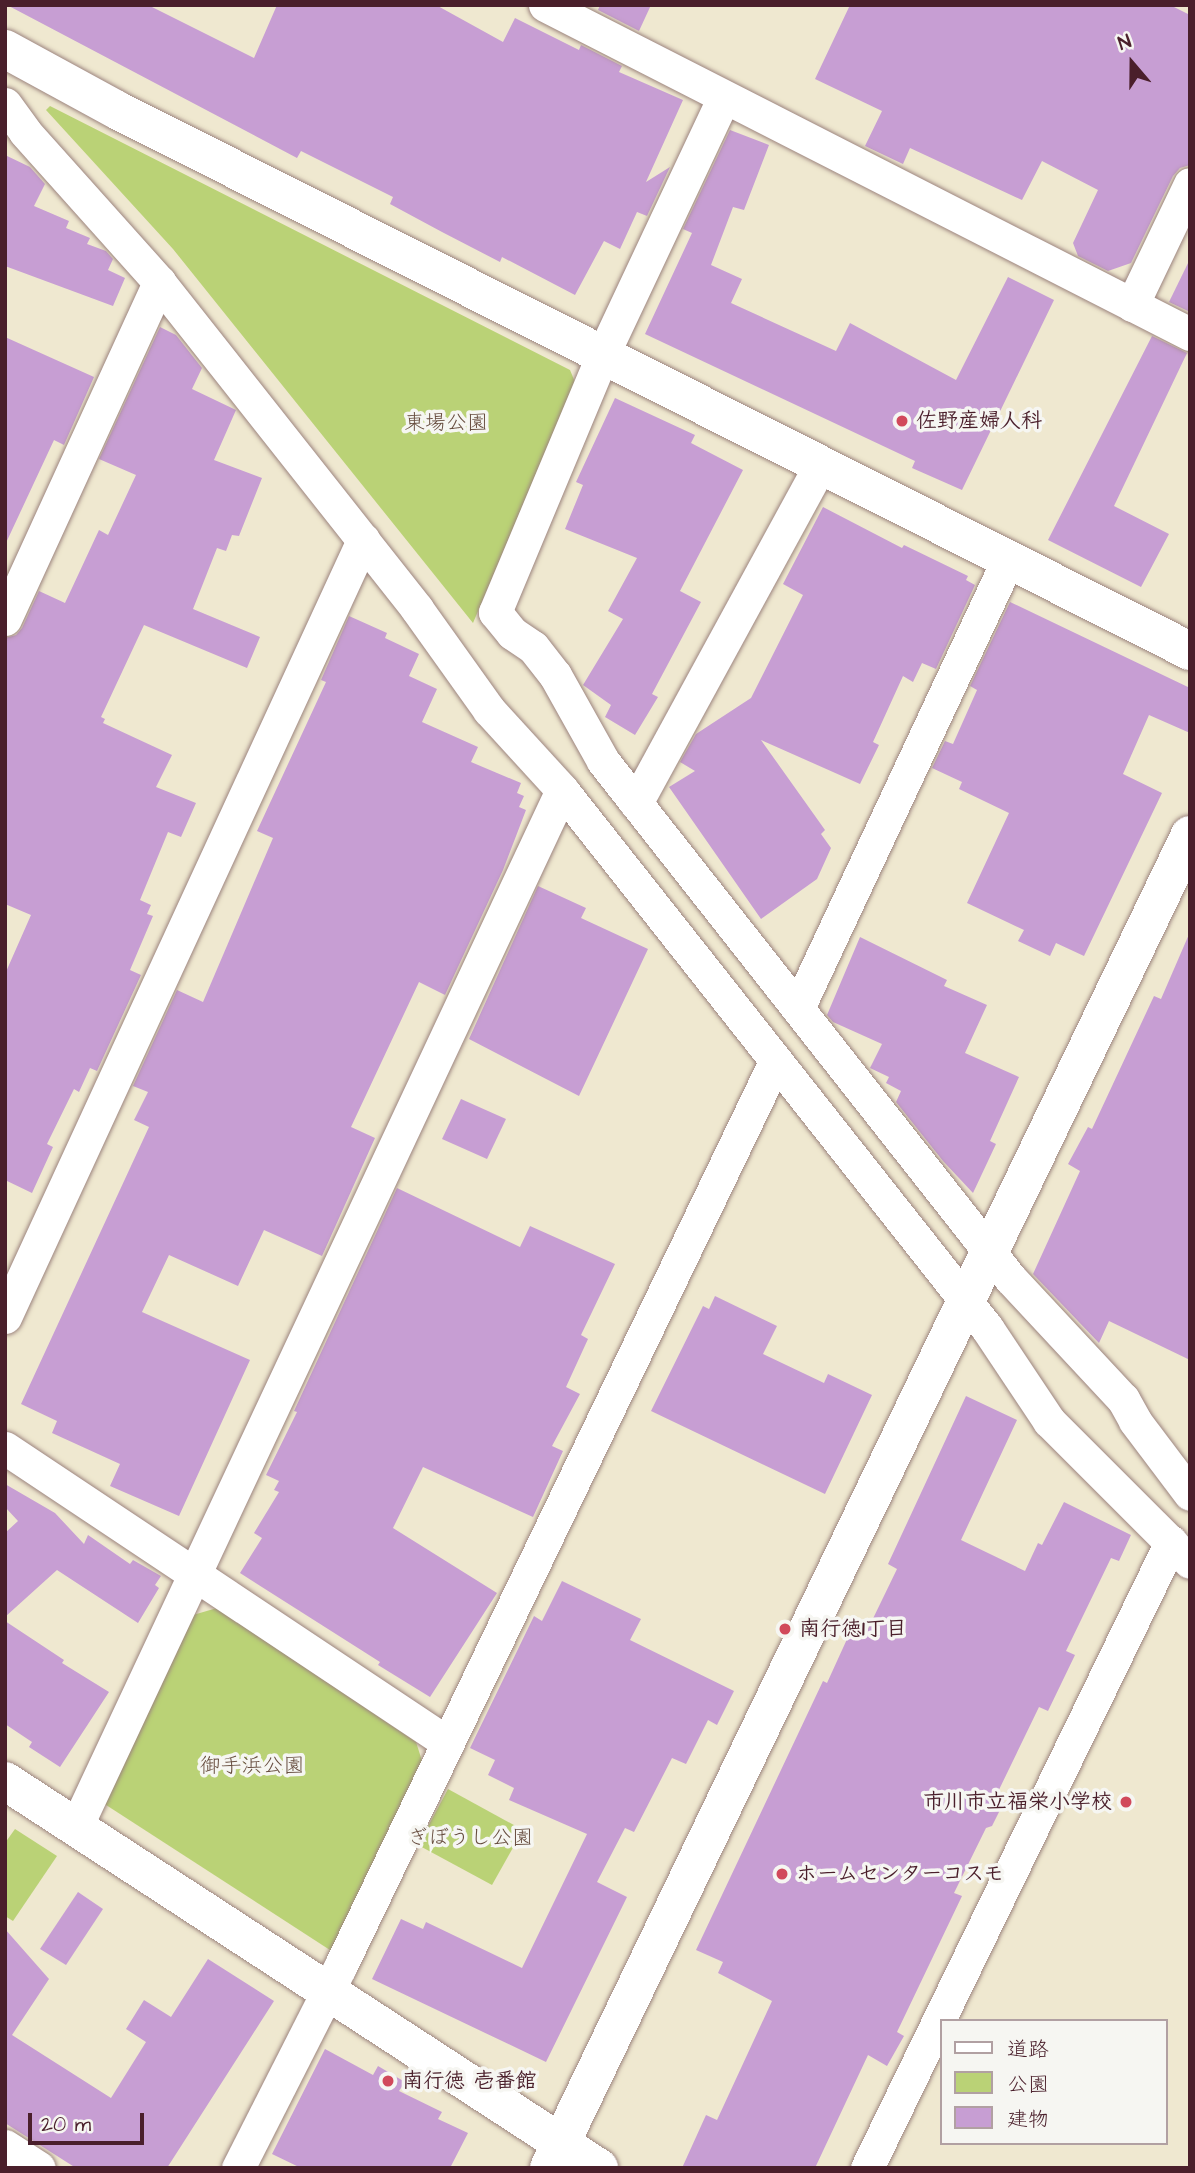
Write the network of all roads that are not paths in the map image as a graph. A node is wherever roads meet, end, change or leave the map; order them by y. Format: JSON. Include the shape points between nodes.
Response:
{"nodes":[{"id":1,"x":545,"y":5,"type":"edge"},
{"id":2,"x":5,"y":48,"type":"edge"},
{"id":3,"x":724,"y":97,"type":"junction"},
{"id":4,"x":5,"y":104,"type":"edge"},
{"id":5,"x":1190,"y":184,"type":"edge"},
{"id":6,"x":159,"y":282,"type":"junction"},
{"id":7,"x":1132,"y":305,"type":"junction"},
{"id":8,"x":1190,"y":334,"type":"edge"},
{"id":9,"x":603,"y":354,"type":"junction"},
{"id":10,"x":821,"y":463,"type":"junction"},
{"id":11,"x":363,"y":540,"type":"junction"},
{"id":12,"x":1009,"y":558,"type":"junction"},
{"id":13,"x":5,"y":619,"type":"edge"},
{"id":14,"x":1190,"y":651,"type":"edge"},
{"id":15,"x":562,"y":790,"type":"junction"},
{"id":16,"x":636,"y":803,"type":"junction"},
{"id":17,"x":1190,"y":835,"type":"edge"},
{"id":18,"x":797,"y":1008,"type":"junction"},
{"id":19,"x":775,"y":1062,"type":"junction"},
{"id":20,"x":990,"y":1252,"type":"junction"},
{"id":21,"x":965,"y":1302,"type":"junction"},
{"id":22,"x":5,"y":1317,"type":"edge"},
{"id":23,"x":5,"y":1448,"type":"edge"},
{"id":24,"x":1190,"y":1494,"type":"edge"},
{"id":25,"x":1180,"y":1552,"type":"edge"},
{"id":26,"x":194,"y":1574,"type":"junction"},
{"id":27,"x":448,"y":1743,"type":"junction"},
{"id":28,"x":5,"y":1781,"type":"edge"},
{"id":29,"x":76,"y":1827,"type":"junction"},
{"id":30,"x":328,"y":1991,"type":"junction"},
{"id":31,"x":943,"y":2019,"type":"edge"},
{"id":32,"x":940,"y":2024,"type":"edge"},
{"id":33,"x":5,"y":2146,"type":"edge"},
{"id":34,"x":555,"y":2155,"type":"edge"},
{"id":35,"x":39,"y":2168,"type":"edge"},
{"id":36,"x":239,"y":2168,"type":"edge"},
{"id":37,"x":599,"y":2168,"type":"edge"},
{"id":38,"x":867,"y":2168,"type":"edge"}],
"edges":[{"from":1,"to":3,"type":"street"},
{"from":2,"to":9,"type":"street","via":[[117,110]]},
{"from":3,"to":7,"type":"street"},
{"from":3,"to":9,"type":"street"},
{"from":4,"to":6,"type":"street"},
{"from":5,"to":7,"type":"street"},
{"from":6,"to":11,"type":"street"},
{"from":6,"to":13,"type":"street"},
{"from":7,"to":8,"type":"street"},
{"from":9,"to":10,"type":"street"},
{"from":9,"to":16,"type":"street","via":[[495,612],[555,675],[603,761]]},
{"from":10,"to":12,"type":"street"},
{"from":10,"to":16,"type":"street"},
{"from":11,"to":15,"type":"street","via":[[489,710]]},
{"from":11,"to":22,"type":"street"},
{"from":12,"to":14,"type":"street"},
{"from":12,"to":18,"type":"street"},
{"from":15,"to":19,"type":"street"},
{"from":15,"to":26,"type":"street"},
{"from":16,"to":18,"type":"street"},
{"from":17,"to":20,"type":"street"},
{"from":18,"to":20,"type":"street"},
{"from":19,"to":21,"type":"street"},
{"from":19,"to":27,"type":"street"},
{"from":20,"to":21,"type":"street"},
{"from":20,"to":24,"type":"street","via":[[1066,1342],[1123,1399]]},
{"from":21,"to":25,"type":"street","via":[[1049,1422]]},
{"from":21,"to":34,"type":"street"},
{"from":23,"to":26,"type":"street"},
{"from":25,"to":31,"type":"street"},
{"from":26,"to":27,"type":"street"},
{"from":26,"to":29,"type":"street"},
{"from":27,"to":30,"type":"street"},
{"from":28,"to":29,"type":"street"},
{"from":29,"to":30,"type":"street"},
{"from":30,"to":34,"type":"street"},
{"from":30,"to":36,"type":"street"},
{"from":32,"to":38,"type":"street"},
{"from":33,"to":35,"type":"street"},
{"from":34,"to":37,"type":"street"}]}
